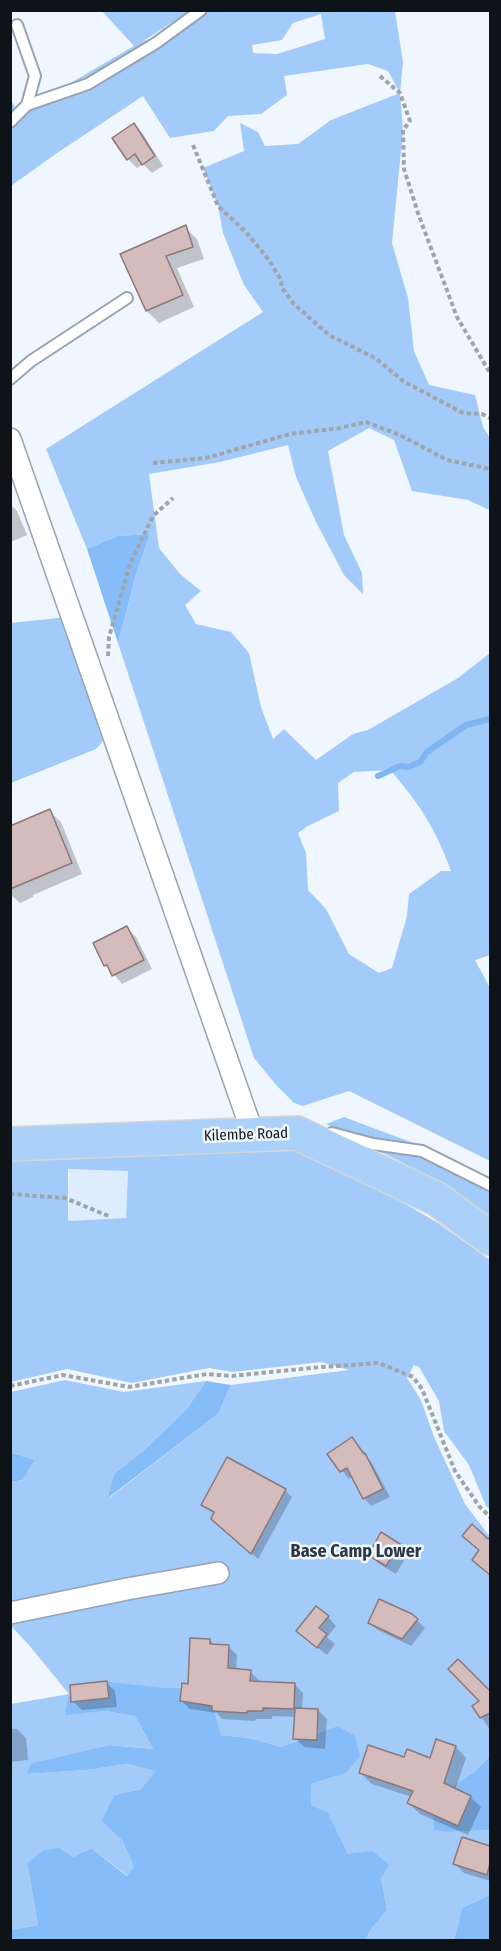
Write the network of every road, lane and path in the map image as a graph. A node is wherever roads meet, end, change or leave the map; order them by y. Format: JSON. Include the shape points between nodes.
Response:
{"nodes":[{"id":1,"x":201,"y":10,"type":"edge"},
{"id":2,"x":17,"y":25,"type":"dead end"},
{"id":3,"x":380,"y":76,"type":"dead end"},
{"id":4,"x":27,"y":105,"type":"junction"},
{"id":5,"x":10,"y":122,"type":"edge"},
{"id":6,"x":193,"y":145,"type":"dead end"},
{"id":7,"x":127,"y":298,"type":"dead end"},
{"id":8,"x":490,"y":373,"type":"edge"},
{"id":9,"x":10,"y":379,"type":"edge"},
{"id":10,"x":490,"y":418,"type":"edge"},
{"id":11,"x":10,"y":439,"type":"edge"},
{"id":12,"x":153,"y":464,"type":"dead end"},
{"id":13,"x":490,"y":469,"type":"edge"},
{"id":14,"x":173,"y":498,"type":"dead end"},
{"id":15,"x":107,"y":659,"type":"dead end"},
{"id":16,"x":311,"y":1131,"type":"junction"},
{"id":17,"x":253,"y":1134,"type":"junction"},
{"id":18,"x":10,"y":1144,"type":"edge"},
{"id":19,"x":490,"y":1185,"type":"edge"},
{"id":20,"x":10,"y":1194,"type":"edge"},
{"id":21,"x":111,"y":1217,"type":"dead end"},
{"id":22,"x":490,"y":1238,"type":"edge"},
{"id":23,"x":10,"y":1386,"type":"edge"},
{"id":24,"x":490,"y":1517,"type":"edge"},
{"id":25,"x":218,"y":1574,"type":"dead end"},
{"id":26,"x":10,"y":1613,"type":"edge"}],
"edges":[{"from":1,"to":4,"type":"lane","via":[[88,84]]},
{"from":2,"to":4,"type":"lane","via":[[35,76]]},
{"from":3,"to":8,"type":"path","via":[[400,93],[407,111],[410,121],[403,130],[404,169],[457,317]]},
{"from":4,"to":5,"type":"lane"},
{"from":6,"to":10,"type":"path","via":[[218,206],[268,259],[294,304],[328,334],[375,358],[412,386],[463,413]]},
{"from":7,"to":9,"type":"lane"},
{"from":11,"to":17,"type":"street"},
{"from":12,"to":13,"type":"path","via":[[206,458],[290,434],[366,422],[447,460]]},
{"from":14,"to":15,"type":"path","via":[[153,516],[130,564],[109,637]]},
{"from":16,"to":17,"type":"main road","name":"Kilembe Road"},
{"from":16,"to":19,"type":"lane","via":[[422,1151]]},
{"from":16,"to":22,"type":"main road","name":"Kilembe Road","via":[[437,1199]]},
{"from":17,"to":18,"type":"main road","name":"Kilembe Road"},
{"from":20,"to":21,"type":"path","via":[[65,1198]]},
{"from":23,"to":24,"type":"path","via":[[63,1375],[129,1387],[207,1374],[232,1376],[379,1364],[413,1377],[422,1389],[455,1471]]},
{"from":25,"to":26,"type":"street"}]}
